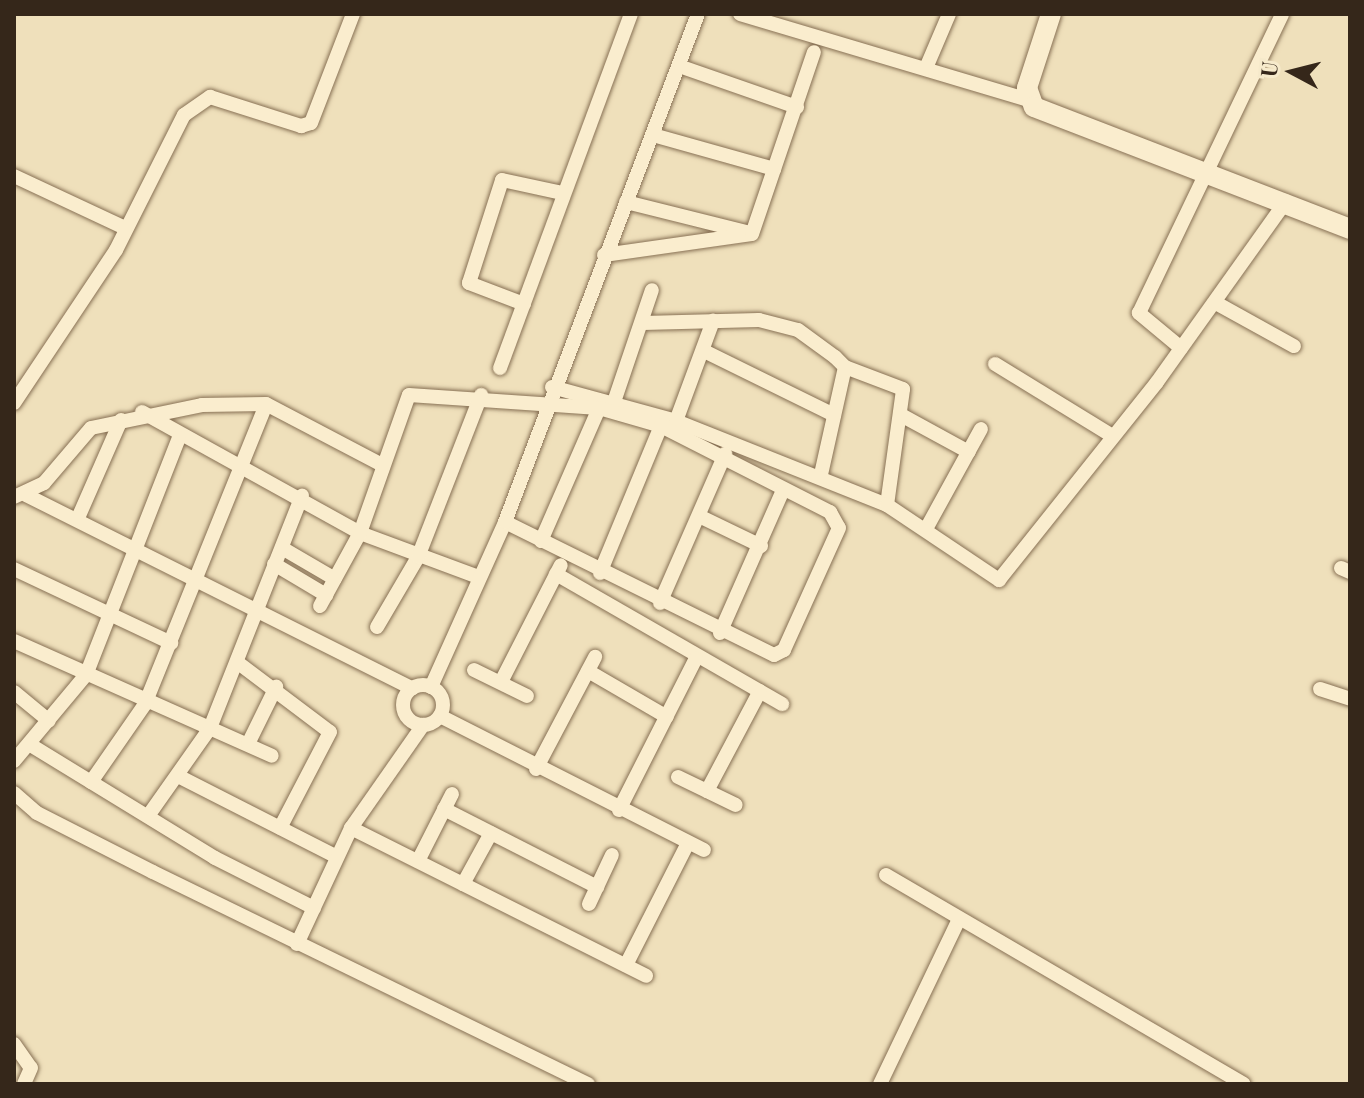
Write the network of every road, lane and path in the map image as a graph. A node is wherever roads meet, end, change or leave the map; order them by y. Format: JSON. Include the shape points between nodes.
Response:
{"nodes":[{"id":1,"x":353,"y":14,"type":"edge"},
{"id":2,"x":631,"y":14,"type":"edge"},
{"id":3,"x":698,"y":14,"type":"edge"},
{"id":4,"x":740,"y":14,"type":"edge"},
{"id":5,"x":949,"y":14,"type":"edge"},
{"id":6,"x":1051,"y":14,"type":"edge"},
{"id":7,"x":1282,"y":14,"type":"edge"},
{"id":8,"x":814,"y":52,"type":"dead end"},
{"id":9,"x":679,"y":66,"type":"junction"},
{"id":10,"x":926,"y":68,"type":"junction"},
{"id":11,"x":1029,"y":100,"type":"junction"},
{"id":12,"x":797,"y":107,"type":"junction"},
{"id":13,"x":653,"y":135,"type":"junction"},
{"id":14,"x":774,"y":169,"type":"junction"},
{"id":15,"x":1207,"y":169,"type":"junction"},
{"id":16,"x":14,"y":176,"type":"edge"},
{"id":17,"x":562,"y":193,"type":"junction"},
{"id":18,"x":1286,"y":201,"type":"junction"},
{"id":19,"x":626,"y":202,"type":"junction"},
{"id":20,"x":125,"y":228,"type":"junction"},
{"id":21,"x":1350,"y":229,"type":"edge"},
{"id":22,"x":752,"y":234,"type":"junction"},
{"id":23,"x":604,"y":255,"type":"junction"},
{"id":24,"x":652,"y":290,"type":"dead end"},
{"id":25,"x":1216,"y":303,"type":"junction"},
{"id":26,"x":524,"y":304,"type":"junction"},
{"id":27,"x":713,"y":321,"type":"junction"},
{"id":28,"x":643,"y":323,"type":"junction"},
{"id":29,"x":1294,"y":346,"type":"dead end"},
{"id":30,"x":1181,"y":348,"type":"junction"},
{"id":31,"x":704,"y":351,"type":"junction"},
{"id":32,"x":995,"y":364,"type":"dead end"},
{"id":33,"x":845,"y":367,"type":"junction"},
{"id":34,"x":500,"y":368,"type":"dead end"},
{"id":35,"x":552,"y":387,"type":"junction"},
{"id":36,"x":481,"y":395,"type":"junction"},
{"id":37,"x":614,"y":402,"type":"junction"},
{"id":38,"x":14,"y":403,"type":"edge"},
{"id":39,"x":546,"y":403,"type":"junction"},
{"id":40,"x":266,"y":404,"type":"junction"},
{"id":41,"x":599,"y":408,"type":"junction"},
{"id":42,"x":142,"y":412,"type":"junction"},
{"id":43,"x":834,"y":415,"type":"junction"},
{"id":44,"x":901,"y":415,"type":"junction"},
{"id":45,"x":121,"y":420,"type":"junction"},
{"id":46,"x":676,"y":421,"type":"junction"},
{"id":47,"x":661,"y":426,"type":"junction"},
{"id":48,"x":981,"y":429,"type":"dead end"},
{"id":49,"x":1111,"y":435,"type":"junction"},
{"id":50,"x":179,"y":438,"type":"junction"},
{"id":51,"x":969,"y":452,"type":"junction"},
{"id":52,"x":725,"y":454,"type":"junction"},
{"id":53,"x":237,"y":465,"type":"junction"},
{"id":54,"x":382,"y":465,"type":"junction"},
{"id":55,"x":821,"y":474,"type":"junction"},
{"id":56,"x":783,"y":490,"type":"junction"},
{"id":57,"x":20,"y":496,"type":"edge"},
{"id":58,"x":302,"y":496,"type":"junction"},
{"id":59,"x":887,"y":505,"type":"junction"},
{"id":60,"x":699,"y":516,"type":"junction"},
{"id":61,"x":78,"y":518,"type":"junction"},
{"id":62,"x":505,"y":522,"type":"junction"},
{"id":63,"x":926,"y":529,"type":"junction"},
{"id":64,"x":360,"y":533,"type":"junction"},
{"id":65,"x":541,"y":541,"type":"junction"},
{"id":66,"x":761,"y":546,"type":"junction"},
{"id":67,"x":141,"y":548,"type":"junction"},
{"id":68,"x":282,"y":548,"type":"junction"},
{"id":69,"x":418,"y":557,"type":"junction"},
{"id":70,"x":274,"y":564,"type":"junction"},
{"id":71,"x":14,"y":569,"type":"edge"},
{"id":72,"x":600,"y":573,"type":"junction"},
{"id":73,"x":478,"y":577,"type":"junction"},
{"id":74,"x":200,"y":579,"type":"junction"},
{"id":75,"x":335,"y":579,"type":"junction"},
{"id":76,"x":660,"y":603,"type":"junction"},
{"id":77,"x":258,"y":607,"type":"junction"},
{"id":78,"x":110,"y":612,"type":"junction"},
{"id":79,"x":377,"y":627,"type":"dead end"},
{"id":80,"x":720,"y":633,"type":"junction"},
{"id":81,"x":14,"y":641,"type":"edge"},
{"id":82,"x":171,"y":643,"type":"junction"},
{"id":83,"x":696,"y":658,"type":"junction"},
{"id":84,"x":237,"y":662,"type":"junction"},
{"id":85,"x":474,"y":670,"type":"dead end"},
{"id":86,"x":86,"y":675,"type":"junction"},
{"id":87,"x":501,"y":682,"type":"junction"},
{"id":88,"x":276,"y":687,"type":"junction"},
{"id":89,"x":431,"y":687,"type":"junction"},
{"id":90,"x":412,"y":688,"type":"junction"},
{"id":91,"x":1320,"y":689,"type":"dead end"},
{"id":92,"x":760,"y":691,"type":"junction"},
{"id":93,"x":14,"y":692,"type":"edge"},
{"id":94,"x":527,"y":696,"type":"dead end"},
{"id":95,"x":1350,"y":699,"type":"edge"},
{"id":96,"x":145,"y":704,"type":"junction"},
{"id":97,"x":782,"y":704,"type":"dead end"},
{"id":98,"x":440,"y":716,"type":"junction"},
{"id":99,"x":667,"y":717,"type":"junction"},
{"id":100,"x":49,"y":721,"type":"junction"},
{"id":101,"x":423,"y":725,"type":"junction"},
{"id":102,"x":210,"y":728,"type":"junction"},
{"id":103,"x":29,"y":744,"type":"junction"},
{"id":104,"x":248,"y":744,"type":"junction"},
{"id":105,"x":272,"y":756,"type":"dead end"},
{"id":106,"x":14,"y":761,"type":"edge"},
{"id":107,"x":536,"y":769,"type":"junction"},
{"id":108,"x":178,"y":776,"type":"junction"},
{"id":109,"x":678,"y":777,"type":"dead end"},
{"id":110,"x":91,"y":782,"type":"junction"},
{"id":111,"x":707,"y":791,"type":"junction"},
{"id":112,"x":14,"y":793,"type":"edge"},
{"id":113,"x":452,"y":794,"type":"dead end"},
{"id":114,"x":736,"y":805,"type":"dead end"},
{"id":115,"x":444,"y":809,"type":"junction"},
{"id":116,"x":619,"y":810,"type":"junction"},
{"id":117,"x":148,"y":816,"type":"junction"},
{"id":118,"x":280,"y":828,"type":"junction"},
{"id":119,"x":351,"y":828,"type":"junction"},
{"id":120,"x":491,"y":833,"type":"junction"},
{"id":121,"x":688,"y":843,"type":"junction"},
{"id":122,"x":704,"y":850,"type":"dead end"},
{"id":123,"x":612,"y":855,"type":"dead end"},
{"id":124,"x":337,"y":857,"type":"junction"},
{"id":125,"x":418,"y":861,"type":"junction"},
{"id":126,"x":886,"y":875,"type":"dead end"},
{"id":127,"x":463,"y":884,"type":"junction"},
{"id":128,"x":597,"y":887,"type":"junction"},
{"id":129,"x":589,"y":904,"type":"dead end"},
{"id":130,"x":314,"y":908,"type":"junction"},
{"id":131,"x":959,"y":919,"type":"junction"},
{"id":132,"x":297,"y":944,"type":"junction"},
{"id":133,"x":626,"y":965,"type":"junction"},
{"id":134,"x":646,"y":976,"type":"dead end"},
{"id":135,"x":14,"y":1044,"type":"edge"},
{"id":136,"x":24,"y":1084,"type":"edge"},
{"id":137,"x":588,"y":1084,"type":"edge"},
{"id":138,"x":880,"y":1084,"type":"edge"},
{"id":139,"x":1243,"y":1084,"type":"edge"}],
"edges":[{"from":1,"to":20,"type":"street","via":[[311,123],[301,126],[210,97],[195,103]]},
{"from":2,"to":17,"type":"street"},
{"from":3,"to":9,"type":"street"},
{"from":4,"to":10,"type":"street"},
{"from":5,"to":10,"type":"street"},
{"from":6,"to":11,"type":"street"},
{"from":7,"to":15,"type":"street"},
{"from":8,"to":12,"type":"street"},
{"from":9,"to":12,"type":"street"},
{"from":9,"to":13,"type":"street"},
{"from":10,"to":11,"type":"street"},
{"from":11,"to":15,"type":"street"},
{"from":12,"to":14,"type":"street"},
{"from":13,"to":14,"type":"street"},
{"from":13,"to":19,"type":"street"},
{"from":14,"to":22,"type":"street"},
{"from":15,"to":18,"type":"street"},
{"from":15,"to":30,"type":"street","via":[[1139,313]]},
{"from":16,"to":20,"type":"street"},
{"from":17,"to":26,"type":"street"},
{"from":17,"to":26,"type":"street","via":[[502,180],[469,283]]},
{"from":18,"to":21,"type":"street"},
{"from":18,"to":25,"type":"street"},
{"from":19,"to":22,"type":"street"},
{"from":19,"to":23,"type":"street"},
{"from":20,"to":38,"type":"street"},
{"from":22,"to":23,"type":"street"},
{"from":23,"to":35,"type":"street"},
{"from":24,"to":28,"type":"street"},
{"from":25,"to":29,"type":"street"},
{"from":25,"to":30,"type":"street"},
{"from":26,"to":34,"type":"street"},
{"from":27,"to":28,"type":"street"},
{"from":27,"to":31,"type":"street"},
{"from":27,"to":33,"type":"street","via":[[759,320],[798,330]]},
{"from":28,"to":37,"type":"street"},
{"from":30,"to":49,"type":"street"},
{"from":31,"to":43,"type":"street"},
{"from":31,"to":46,"type":"street"},
{"from":32,"to":49,"type":"street"},
{"from":33,"to":43,"type":"street"},
{"from":33,"to":44,"type":"street","via":[[901,385]]},
{"from":35,"to":37,"type":"street"},
{"from":35,"to":39,"type":"street"},
{"from":36,"to":39,"type":"street"},
{"from":36,"to":54,"type":"street","via":[[405,397]]},
{"from":36,"to":69,"type":"street"},
{"from":37,"to":46,"type":"street"},
{"from":39,"to":41,"type":"street"},
{"from":39,"to":62,"type":"street"},
{"from":40,"to":42,"type":"street"},
{"from":40,"to":53,"type":"street"},
{"from":40,"to":54,"type":"street"},
{"from":41,"to":47,"type":"street"},
{"from":41,"to":65,"type":"street"},
{"from":42,"to":45,"type":"street"},
{"from":42,"to":50,"type":"street"},
{"from":43,"to":55,"type":"street"},
{"from":44,"to":51,"type":"street"},
{"from":44,"to":59,"type":"street"},
{"from":45,"to":57,"type":"street","via":[[91,428]]},
{"from":45,"to":61,"type":"street"},
{"from":46,"to":55,"type":"street"},
{"from":47,"to":52,"type":"street"},
{"from":47,"to":72,"type":"street"},
{"from":48,"to":51,"type":"street"},
{"from":49,"to":63,"type":"street","via":[[999,580]]},
{"from":50,"to":53,"type":"street"},
{"from":50,"to":67,"type":"street"},
{"from":51,"to":63,"type":"street"},
{"from":52,"to":56,"type":"street"},
{"from":52,"to":60,"type":"street"},
{"from":53,"to":58,"type":"street"},
{"from":53,"to":74,"type":"street"},
{"from":54,"to":64,"type":"street"},
{"from":55,"to":59,"type":"street"},
{"from":56,"to":66,"type":"street"},
{"from":56,"to":80,"type":"street","via":[[830,512],[839,528],[779,655]]},
{"from":57,"to":61,"type":"street"},
{"from":58,"to":64,"type":"street"},
{"from":58,"to":68,"type":"street"},
{"from":59,"to":63,"type":"street"},
{"from":60,"to":66,"type":"street"},
{"from":60,"to":76,"type":"street"},
{"from":61,"to":67,"type":"street"},
{"from":62,"to":65,"type":"street"},
{"from":62,"to":73,"type":"street"},
{"from":64,"to":69,"type":"street"},
{"from":64,"to":75,"type":"street"},
{"from":65,"to":72,"type":"street"},
{"from":66,"to":80,"type":"street"},
{"from":67,"to":74,"type":"street"},
{"from":67,"to":78,"type":"street"},
{"from":68,"to":70,"type":"street"},
{"from":68,"to":75,"type":"street"},
{"from":69,"to":73,"type":"street"},
{"from":69,"to":79,"type":"street"},
{"from":70,"to":75,"type":"street","via":[[323,601]]},
{"from":70,"to":77,"type":"street"},
{"from":71,"to":78,"type":"street"},
{"from":72,"to":76,"type":"street"},
{"from":73,"to":89,"type":"street"},
{"from":74,"to":77,"type":"street"},
{"from":74,"to":82,"type":"street"},
{"from":76,"to":80,"type":"street"},
{"from":77,"to":84,"type":"street"},
{"from":77,"to":90,"type":"street"},
{"from":78,"to":82,"type":"street"},
{"from":78,"to":86,"type":"street"},
{"from":81,"to":86,"type":"street"},
{"from":82,"to":96,"type":"street"},
{"from":83,"to":87,"type":"street","via":[[559,570]]},
{"from":83,"to":92,"type":"street"},
{"from":83,"to":99,"type":"street"},
{"from":84,"to":88,"type":"street"},
{"from":84,"to":102,"type":"street"},
{"from":85,"to":87,"type":"street"},
{"from":86,"to":96,"type":"street"},
{"from":86,"to":100,"type":"street"},
{"from":87,"to":94,"type":"street"},
{"from":88,"to":104,"type":"street"},
{"from":88,"to":118,"type":"street","via":[[331,736]]},
{"from":89,"to":90,"type":"street"},
{"from":89,"to":98,"type":"street","via":[[442,699]]},
{"from":90,"to":101,"type":"street","via":[[404,711]]},
{"from":91,"to":95,"type":"street"},
{"from":92,"to":97,"type":"street"},
{"from":92,"to":111,"type":"street"},
{"from":93,"to":100,"type":"street"},
{"from":96,"to":102,"type":"street"},
{"from":96,"to":110,"type":"street"},
{"from":98,"to":101,"type":"street"},
{"from":98,"to":107,"type":"street"},
{"from":99,"to":107,"type":"street","via":[[591,664]]},
{"from":99,"to":116,"type":"street"},
{"from":100,"to":103,"type":"street"},
{"from":101,"to":119,"type":"street"},
{"from":102,"to":104,"type":"street"},
{"from":102,"to":108,"type":"street"},
{"from":103,"to":106,"type":"street"},
{"from":103,"to":110,"type":"street"},
{"from":104,"to":105,"type":"street"},
{"from":107,"to":116,"type":"street"},
{"from":108,"to":117,"type":"street"},
{"from":108,"to":118,"type":"street"},
{"from":109,"to":111,"type":"street"},
{"from":110,"to":117,"type":"street"},
{"from":111,"to":114,"type":"street"},
{"from":112,"to":132,"type":"street","via":[[37,813]]},
{"from":113,"to":115,"type":"street"},
{"from":115,"to":120,"type":"street"},
{"from":115,"to":125,"type":"street"},
{"from":116,"to":121,"type":"street"},
{"from":117,"to":130,"type":"street"},
{"from":118,"to":124,"type":"street"},
{"from":119,"to":124,"type":"street"},
{"from":119,"to":125,"type":"street"},
{"from":120,"to":127,"type":"street"},
{"from":120,"to":128,"type":"street"},
{"from":121,"to":122,"type":"street"},
{"from":121,"to":133,"type":"street"},
{"from":123,"to":128,"type":"street"},
{"from":124,"to":130,"type":"street"},
{"from":125,"to":127,"type":"street"},
{"from":126,"to":131,"type":"street"},
{"from":127,"to":133,"type":"street"},
{"from":128,"to":129,"type":"street"},
{"from":130,"to":132,"type":"street"},
{"from":131,"to":138,"type":"street"},
{"from":131,"to":139,"type":"street"},
{"from":132,"to":137,"type":"street"},
{"from":133,"to":134,"type":"street"},
{"from":135,"to":136,"type":"street","via":[[31,1068]]}]}
